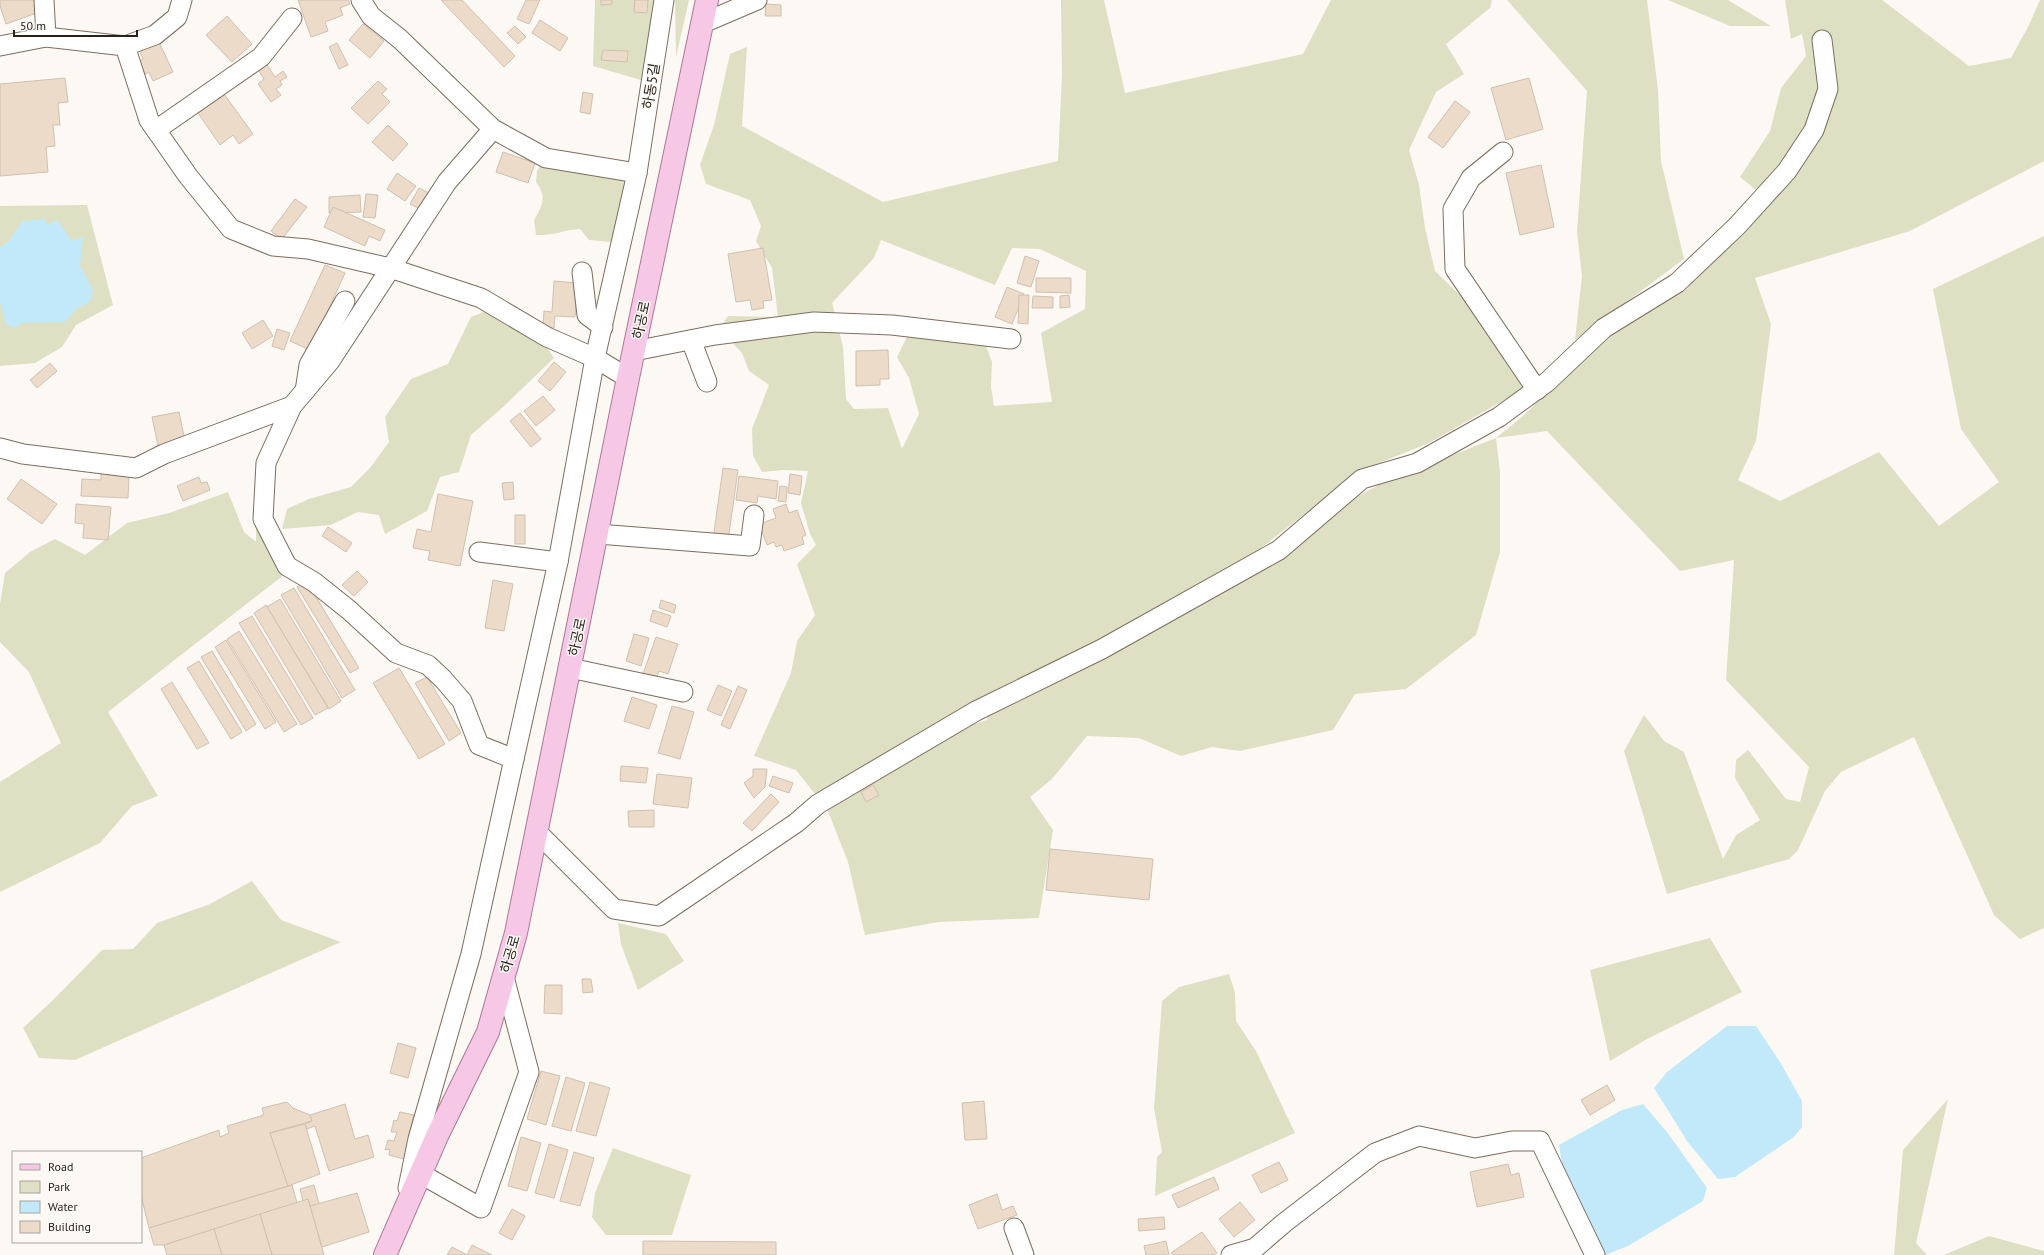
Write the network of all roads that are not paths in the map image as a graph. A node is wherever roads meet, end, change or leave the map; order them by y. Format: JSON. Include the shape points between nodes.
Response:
{"nodes":[{"id":1,"x":44,"y":0,"type":"edge"},
{"id":2,"x":182,"y":0,"type":"edge"},
{"id":3,"x":361,"y":0,"type":"edge"},
{"id":4,"x":664,"y":0,"type":"edge"},
{"id":5,"x":707,"y":0,"type":"edge"},
{"id":6,"x":757,"y":0,"type":"edge"},
{"id":7,"x":292,"y":18,"type":"dead end"},
{"id":8,"x":702,"y":23,"type":"junction"},
{"id":9,"x":46,"y":37,"type":"junction"},
{"id":10,"x":1822,"y":40,"type":"dead end"},
{"id":11,"x":0,"y":46,"type":"edge"},
{"id":12,"x":125,"y":46,"type":"junction"},
{"id":13,"x":493,"y":129,"type":"junction"},
{"id":14,"x":156,"y":130,"type":"junction"},
{"id":15,"x":1503,"y":152,"type":"dead end"},
{"id":16,"x":637,"y":173,"type":"junction"},
{"id":17,"x":390,"y":268,"type":"junction"},
{"id":18,"x":582,"y":272,"type":"dead end"},
{"id":19,"x":345,"y":301,"type":"dead end"},
{"id":20,"x":602,"y":327,"type":"junction"},
{"id":21,"x":1011,"y":339,"type":"dead end"},
{"id":22,"x":691,"y":340,"type":"junction"},
{"id":23,"x":634,"y":351,"type":"junction"},
{"id":24,"x":595,"y":358,"type":"junction"},
{"id":25,"x":628,"y":378,"type":"junction"},
{"id":26,"x":707,"y":382,"type":"dead end"},
{"id":27,"x":1537,"y":390,"type":"junction"},
{"id":28,"x":305,"y":391,"type":"junction"},
{"id":29,"x":292,"y":406,"type":"junction"},
{"id":30,"x":0,"y":448,"type":"edge"},
{"id":31,"x":754,"y":515,"type":"dead end"},
{"id":32,"x":598,"y":534,"type":"junction"},
{"id":33,"x":478,"y":552,"type":"dead end"},
{"id":34,"x":558,"y":562,"type":"junction"},
{"id":35,"x":570,"y":668,"type":"junction"},
{"id":36,"x":683,"y":692,"type":"dead end"},
{"id":37,"x":514,"y":759,"type":"junction"},
{"id":38,"x":537,"y":832,"type":"junction"},
{"id":39,"x":504,"y":977,"type":"junction"},
{"id":40,"x":421,"y":1174,"type":"junction"},
{"id":41,"x":403,"y":1215,"type":"junction"},
{"id":42,"x":1014,"y":1228,"type":"dead end"},
{"id":43,"x":385,"y":1255,"type":"edge"},
{"id":44,"x":1024,"y":1255,"type":"edge"},
{"id":45,"x":1231,"y":1255,"type":"edge"},
{"id":46,"x":1595,"y":1255,"type":"edge"}],
"edges":[{"from":1,"to":9,"type":"street"},
{"from":2,"to":12,"type":"street","via":[[177,17],[155,35]]},
{"from":3,"to":13,"type":"street","via":[[371,16],[400,39]]},
{"from":4,"to":16,"type":"street","name":"하동5길"},
{"from":5,"to":8,"type":"main road","name":"하공로"},
{"from":6,"to":8,"type":"street"},
{"from":7,"to":14,"type":"street","via":[[261,57]]},
{"from":8,"to":23,"type":"main road","name":"하공로"},
{"from":9,"to":11,"type":"street"},
{"from":9,"to":12,"type":"street"},
{"from":10,"to":27,"type":"street","via":[[1828,89],[1814,130],[1787,171],[1737,226],[1677,283],[1604,328]]},
{"from":12,"to":14,"type":"street","via":[[149,120]]},
{"from":13,"to":16,"type":"street","via":[[546,158]]},
{"from":13,"to":17,"type":"street","via":[[447,182]]},
{"from":14,"to":17,"type":"street","via":[[188,176],[231,229],[273,246],[308,250]]},
{"from":15,"to":27,"type":"street","via":[[1471,178],[1453,209],[1456,270]]},
{"from":16,"to":20,"type":"street","name":"하동5길"},
{"from":17,"to":24,"type":"street","via":[[481,298],[547,337]]},
{"from":17,"to":28,"type":"street","via":[[330,361]]},
{"from":18,"to":20,"type":"street","via":[[587,314]]},
{"from":19,"to":28,"type":"street","via":[[309,365]]},
{"from":20,"to":24,"type":"street","name":"하동5길"},
{"from":21,"to":22,"type":"street","via":[[892,325],[814,322]]},
{"from":22,"to":23,"type":"street"},
{"from":22,"to":26,"type":"street"},
{"from":23,"to":25,"type":"main road","name":"하공로"},
{"from":24,"to":25,"type":"street"},
{"from":24,"to":34,"type":"street","name":"하동5길"},
{"from":25,"to":32,"type":"main road","name":"하공로"},
{"from":27,"to":38,"type":"street","via":[[1499,417],[1417,463],[1362,479],[1279,550],[1102,648],[976,711],[818,804],[796,823],[659,916],[614,909]]},
{"from":28,"to":29,"type":"street"},
{"from":29,"to":30,"type":"street","via":[[164,454],[136,468],[23,454]]},
{"from":29,"to":37,"type":"street","via":[[266,463],[263,519],[287,566],[314,582],[396,652],[428,665],[462,701],[479,745]]},
{"from":31,"to":32,"type":"street","via":[[750,546]]},
{"from":32,"to":35,"type":"main road","name":"하공로"},
{"from":33,"to":34,"type":"street"},
{"from":34,"to":37,"type":"street","name":"하동5길"},
{"from":35,"to":36,"type":"street"},
{"from":35,"to":38,"type":"main road","name":"하공로"},
{"from":37,"to":41,"type":"street","name":"하동5길","via":[[471,954],[418,1139]]},
{"from":38,"to":39,"type":"main road","name":"하공로"},
{"from":39,"to":40,"type":"main road","name":"하공로","via":[[488,1032]]},
{"from":39,"to":40,"type":"street","via":[[529,1072],[481,1208]]},
{"from":40,"to":41,"type":"main road","name":"하공로"},
{"from":41,"to":43,"type":"main road","name":"하공로"},
{"from":42,"to":44,"type":"street"},
{"from":45,"to":46,"type":"street","via":[[1255,1248],[1374,1154],[1419,1136],[1474,1148],[1512,1141],[1540,1141]]}]}
